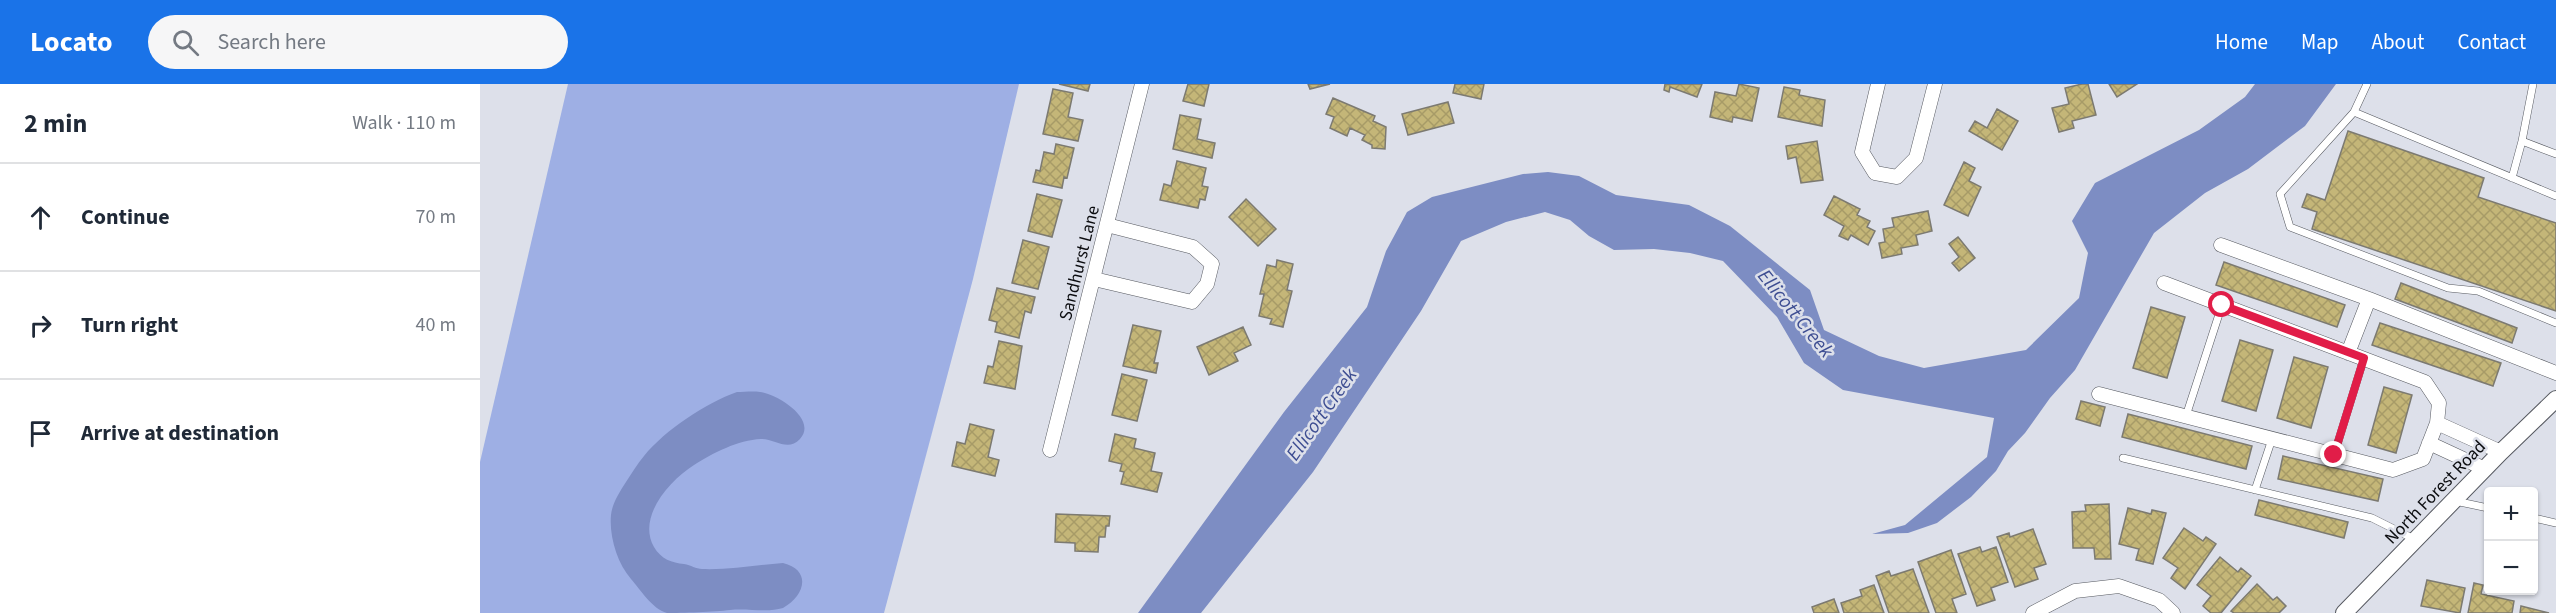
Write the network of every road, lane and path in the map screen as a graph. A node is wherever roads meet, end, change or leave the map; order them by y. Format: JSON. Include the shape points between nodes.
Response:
{"nodes":[{"id":1,"x":1142,"y":84,"type":"edge"},
{"id":2,"x":1878,"y":84,"type":"edge"},
{"id":3,"x":1935,"y":84,"type":"edge"},
{"id":4,"x":2367,"y":84,"type":"edge"},
{"id":5,"x":2534,"y":84,"type":"edge"},
{"id":6,"x":2354,"y":112,"type":"junction"},
{"id":7,"x":2522,"y":141,"type":"junction"},
{"id":8,"x":2556,"y":154,"type":"edge"},
{"id":9,"x":2512,"y":178,"type":"junction"},
{"id":10,"x":2556,"y":196,"type":"edge"},
{"id":11,"x":1107,"y":225,"type":"junction"},
{"id":12,"x":2221,"y":244,"type":"dead end"},
{"id":13,"x":1094,"y":279,"type":"junction"},
{"id":14,"x":2164,"y":283,"type":"dead end"},
{"id":15,"x":2369,"y":299,"type":"junction"},
{"id":16,"x":2222,"y":305,"type":"junction"},
{"id":17,"x":2556,"y":323,"type":"edge"},
{"id":18,"x":2348,"y":353,"type":"junction"},
{"id":19,"x":2364,"y":358,"type":"junction"},
{"id":20,"x":2556,"y":373,"type":"edge"},
{"id":21,"x":2099,"y":394,"type":"dead end"},
{"id":22,"x":2556,"y":399,"type":"edge"},
{"id":23,"x":2186,"y":416,"type":"junction"},
{"id":24,"x":2437,"y":423,"type":"junction"},
{"id":25,"x":2272,"y":439,"type":"junction"},
{"id":26,"x":2429,"y":443,"type":"junction"},
{"id":27,"x":1050,"y":450,"type":"dead end"},
{"id":28,"x":2501,"y":452,"type":"junction"},
{"id":29,"x":2334,"y":455,"type":"junction"},
{"id":30,"x":2123,"y":458,"type":"dead end"},
{"id":31,"x":2485,"y":469,"type":"junction"},
{"id":32,"x":2255,"y":490,"type":"junction"},
{"id":33,"x":2455,"y":501,"type":"junction"},
{"id":34,"x":2484,"y":507,"type":"edge"},
{"id":35,"x":2538,"y":519,"type":"edge"},
{"id":36,"x":2556,"y":523,"type":"edge"},
{"id":37,"x":2416,"y":540,"type":"junction"},
{"id":38,"x":2033,"y":613,"type":"edge"},
{"id":39,"x":2173,"y":613,"type":"edge"},
{"id":40,"x":2344,"y":613,"type":"edge"}],
"edges":[{"from":1,"to":11,"type":"street","name":"Sandhurst Lane"},
{"from":2,"to":3,"type":"street","via":[[1862,152],[1875,173],[1898,177],[1916,158]]},
{"from":4,"to":6,"type":"lane"},
{"from":5,"to":7,"type":"lane"},
{"from":6,"to":9,"type":"lane"},
{"from":6,"to":17,"type":"lane","via":[[2280,194],[2290,227],[2448,288],[2478,291]]},
{"from":7,"to":8,"type":"lane"},
{"from":7,"to":9,"type":"lane"},
{"from":9,"to":10,"type":"lane"},
{"from":11,"to":13,"type":"street","name":"Sandhurst Lane"},
{"from":11,"to":13,"type":"street","via":[[1193,247],[1212,264],[1207,284],[1192,302]]},
{"from":12,"to":15,"type":"street"},
{"from":13,"to":27,"type":"street","name":"Sandhurst Lane"},
{"from":14,"to":16,"type":"street"},
{"from":15,"to":18,"type":"street"},
{"from":15,"to":20,"type":"street"},
{"from":16,"to":18,"type":"street"},
{"from":16,"to":23,"type":"lane"},
{"from":18,"to":19,"type":"street"},
{"from":19,"to":24,"type":"street","via":[[2425,382],[2439,403]]},
{"from":19,"to":29,"type":"lane"},
{"from":21,"to":23,"type":"street"},
{"from":22,"to":28,"type":"street","name":"North Forest Road"},
{"from":23,"to":25,"type":"street"},
{"from":24,"to":26,"type":"street"},
{"from":24,"to":28,"type":"street"},
{"from":25,"to":29,"type":"street"},
{"from":25,"to":32,"type":"lane"},
{"from":26,"to":29,"type":"street","via":[[2423,459],[2393,470]]},
{"from":26,"to":31,"type":"street"},
{"from":28,"to":31,"type":"street","name":"North Forest Road"},
{"from":30,"to":32,"type":"lane"},
{"from":31,"to":33,"type":"street","name":"North Forest Road"},
{"from":32,"to":37,"type":"lane","via":[[2372,518]]},
{"from":33,"to":34,"type":"lane"},
{"from":33,"to":37,"type":"street","name":"North Forest Road"},
{"from":35,"to":36,"type":"lane"},
{"from":37,"to":40,"type":"street","name":"North Forest Road"},
{"from":38,"to":39,"type":"street","via":[[2075,591],[2120,585],[2159,600]]}]}
